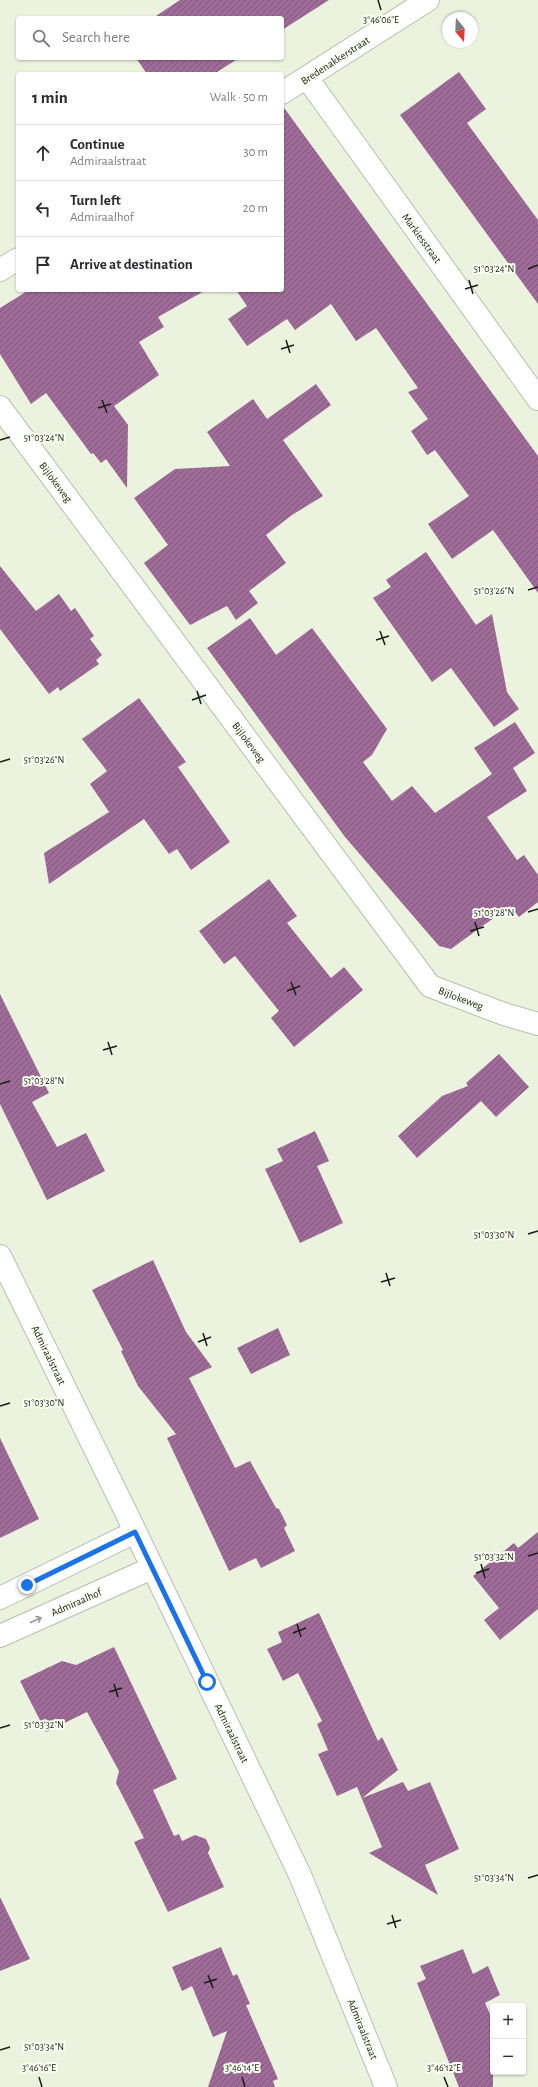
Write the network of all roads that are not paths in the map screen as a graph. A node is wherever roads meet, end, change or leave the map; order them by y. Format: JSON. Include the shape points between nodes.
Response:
{"nodes":[{"id":1,"x":428,"y":0,"type":"edge"},
{"id":2,"x":307,"y":78,"type":"junction"},
{"id":3,"x":284,"y":92,"type":"edge"},
{"id":4,"x":16,"y":260,"type":"edge"},
{"id":5,"x":0,"y":270,"type":"edge"},
{"id":6,"x":538,"y":399,"type":"edge"},
{"id":7,"x":0,"y":407,"type":"edge"},
{"id":8,"x":538,"y":1024,"type":"edge"},
{"id":9,"x":0,"y":1256,"type":"edge"},
{"id":10,"x":135,"y":1532,"type":"junction"},
{"id":11,"x":152,"y":1568,"type":"junction"},
{"id":12,"x":0,"y":1598,"type":"edge"},
{"id":13,"x":0,"y":1636,"type":"edge"},
{"id":14,"x":386,"y":2087,"type":"edge"}],
"edges":[{"from":1,"to":2,"type":"street","name":"Bredenakkerstraat"},
{"from":2,"to":3,"type":"street","name":"Bredenakkerstraat"},
{"from":2,"to":6,"type":"street","name":"Markiesstraat"},
{"from":4,"to":5,"type":"street"},
{"from":7,"to":8,"type":"street","name":"Bijlokeweg","via":[[430,986]]},
{"from":9,"to":10,"type":"street","name":"Admiraalstraat"},
{"from":10,"to":11,"type":"street","name":"Admiraalstraat"},
{"from":10,"to":12,"type":"street"},
{"from":13,"to":11,"type":"street","name":"Admiraalhof","one_way":true},
{"from":11,"to":14,"type":"street","name":"Admiraalstraat","via":[[300,1875]]}]}
